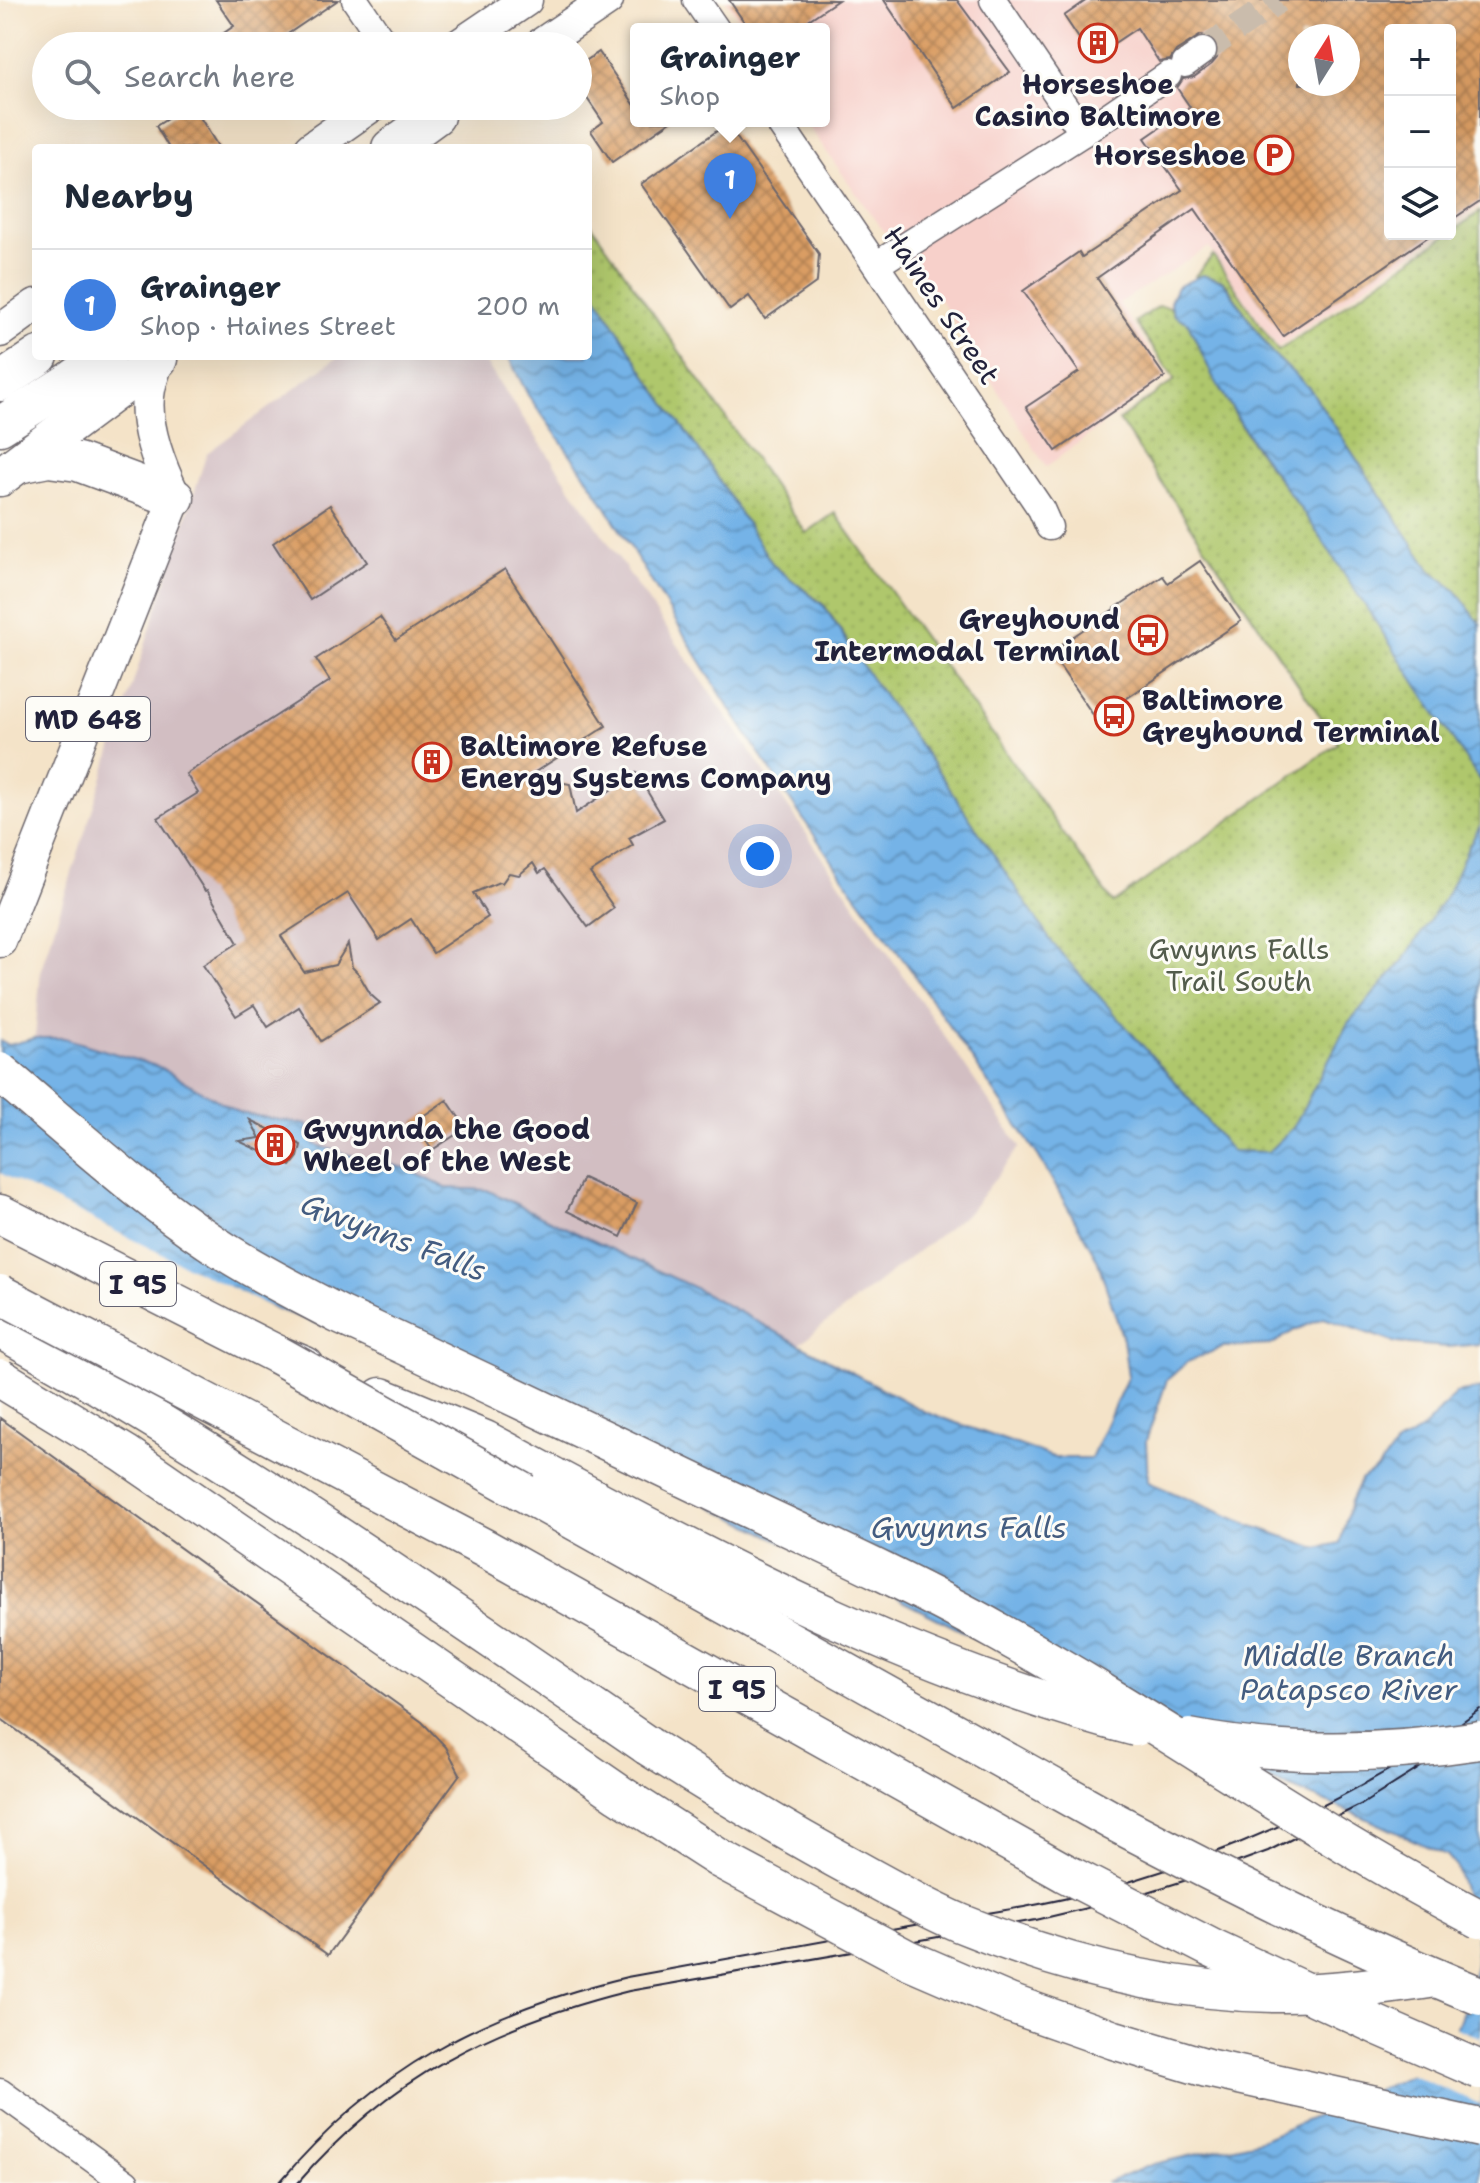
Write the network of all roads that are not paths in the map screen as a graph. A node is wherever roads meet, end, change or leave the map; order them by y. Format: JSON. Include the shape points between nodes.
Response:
{"nodes":[{"id":1,"x":355,"y":0,"type":"edge"},
{"id":2,"x":526,"y":0,"type":"edge"},
{"id":3,"x":607,"y":0,"type":"edge"},
{"id":4,"x":696,"y":0,"type":"edge"},
{"id":5,"x":993,"y":0,"type":"edge"},
{"id":6,"x":712,"y":23,"type":"edge"},
{"id":7,"x":377,"y":32,"type":"edge"},
{"id":8,"x":479,"y":32,"type":"edge"},
{"id":9,"x":560,"y":32,"type":"edge"},
{"id":10,"x":1185,"y":63,"type":"tunnel mouth"},
{"id":11,"x":351,"y":120,"type":"edge"},
{"id":12,"x":425,"y":120,"type":"edge"},
{"id":13,"x":433,"y":120,"type":"edge"},
{"id":14,"x":782,"y":127,"type":"edge"},
{"id":15,"x":1083,"y":133,"type":"junction"},
{"id":16,"x":317,"y":144,"type":"edge"},
{"id":17,"x":396,"y":144,"type":"edge"},
{"id":18,"x":415,"y":144,"type":"edge"},
{"id":19,"x":876,"y":265,"type":"junction"},
{"id":20,"x":32,"y":308,"type":"edge"},
{"id":21,"x":0,"y":331,"type":"edge"},
{"id":22,"x":32,"y":334,"type":"edge"},
{"id":23,"x":0,"y":354,"type":"edge"},
{"id":24,"x":33,"y":360,"type":"edge"},
{"id":25,"x":100,"y":360,"type":"edge"},
{"id":26,"x":156,"y":360,"type":"edge"},
{"id":27,"x":159,"y":360,"type":"edge"},
{"id":28,"x":0,"y":382,"type":"edge"},
{"id":29,"x":0,"y":426,"type":"edge"},
{"id":30,"x":9,"y":471,"type":"edge"},
{"id":31,"x":175,"y":498,"type":"junction"},
{"id":32,"x":1049,"y":527,"type":"dead end"},
{"id":33,"x":0,"y":941,"type":"edge"},
{"id":34,"x":0,"y":1072,"type":"edge"},
{"id":35,"x":0,"y":1214,"type":"edge"},
{"id":36,"x":0,"y":1294,"type":"edge"},
{"id":37,"x":0,"y":1329,"type":"edge"},
{"id":38,"x":276,"y":1354,"type":"junction"},
{"id":39,"x":0,"y":1378,"type":"edge"},
{"id":40,"x":1480,"y":1740,"type":"edge"},
{"id":41,"x":1480,"y":1919,"type":"edge"},
{"id":42,"x":1480,"y":1970,"type":"edge"},
{"id":43,"x":1480,"y":1996,"type":"edge"},
{"id":44,"x":1480,"y":2070,"type":"edge"},
{"id":45,"x":0,"y":2092,"type":"edge"},
{"id":46,"x":1480,"y":2128,"type":"edge"},
{"id":47,"x":126,"y":2183,"type":"edge"}],
"edges":[{"from":1,"to":7,"type":"street"},
{"from":2,"to":8,"type":"main road"},
{"from":3,"to":9,"type":"main road"},
{"from":4,"to":6,"type":"street"},
{"from":5,"to":15,"type":"street"},
{"from":10,"to":15,"type":"street"},
{"from":11,"to":16,"type":"main road"},
{"from":12,"to":17,"type":"highway"},
{"from":13,"to":18,"type":"main road"},
{"from":14,"to":19,"type":"street","name":"Haines Street"},
{"from":15,"to":19,"type":"street"},
{"from":19,"to":32,"type":"street","name":"Haines Street"},
{"from":20,"to":21,"type":"main road"},
{"from":22,"to":23,"type":"highway"},
{"from":24,"to":28,"type":"highway"},
{"from":25,"to":29,"type":"highway"},
{"from":26,"to":30,"type":"highway"},
{"from":27,"to":31,"type":"main road","via":[[148,391],[148,414],[160,467]]},
{"from":30,"to":31,"type":"highway","via":[[48,458],[78,462]]},
{"from":31,"to":33,"type":"main road","number":"MD 648"},
{"from":34,"to":41,"type":"highway","bridge":true,"via":[[169,1213],[268,1278],[998,1631],[1331,1835]]},
{"from":35,"to":38,"type":"highway","number":"I 95"},
{"from":36,"to":44,"type":"highway","number":"I 95","bridge":true,"via":[[472,1542],[1079,1880],[1213,1949]]},
{"from":37,"to":42,"type":"highway","bridge":true,"via":[[273,1492],[726,1796],[956,1921],[1077,1962],[1225,1989],[1311,1992]]},
{"from":38,"to":40,"type":"highway","bridge":true,"via":[[485,1440],[806,1606],[942,1663],[1101,1718],[1277,1751],[1377,1752]]},
{"from":38,"to":43,"type":"highway","number":"I 95","bridge":true,"via":[[1113,1821],[1320,1926]]},
{"from":39,"to":46,"type":"highway","bridge":true,"via":[[125,1454],[720,1859],[907,1959],[1009,2003],[1207,2068]]},
{"from":45,"to":47,"type":"street"}]}
